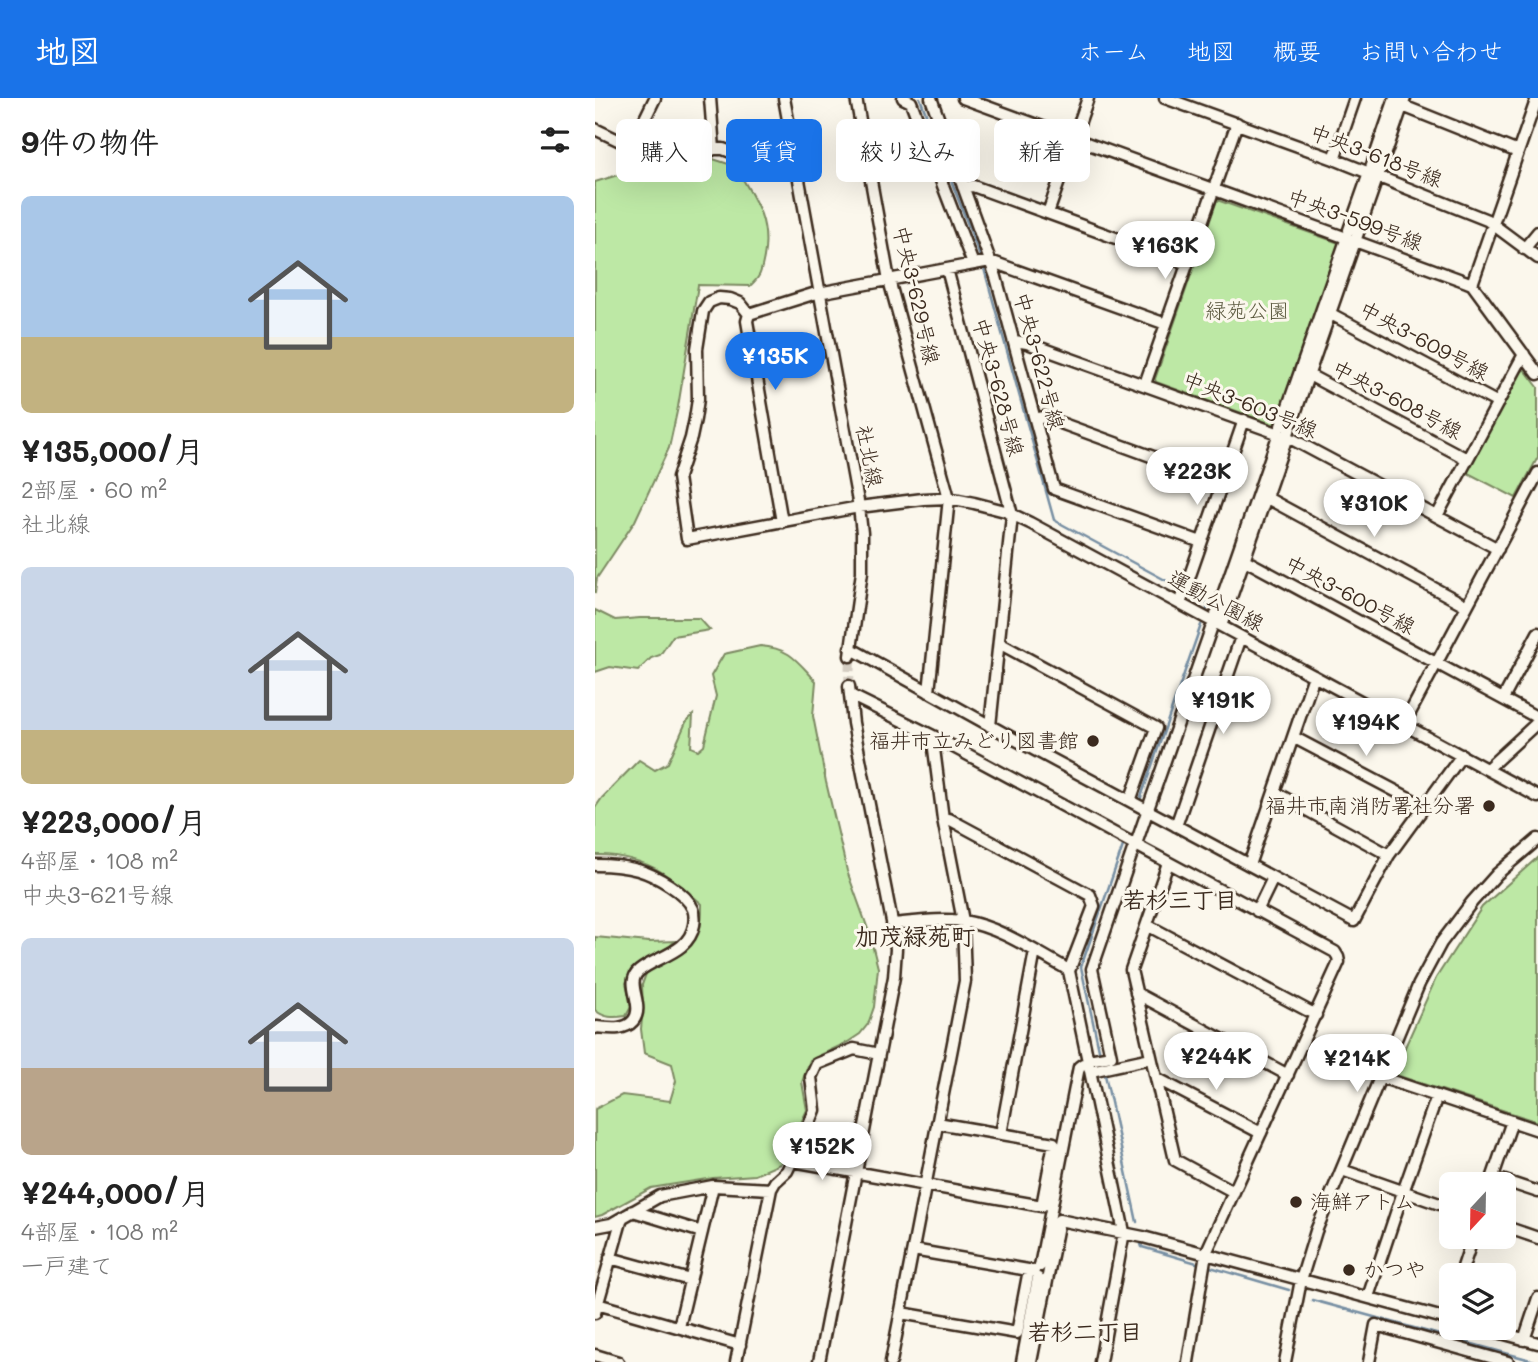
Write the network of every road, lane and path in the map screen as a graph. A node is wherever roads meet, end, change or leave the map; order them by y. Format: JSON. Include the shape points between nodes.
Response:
{"nodes":[{"id":1,"x":655,"y":98,"type":"edge"},
{"id":2,"x":710,"y":98,"type":"edge"},
{"id":3,"x":784,"y":98,"type":"edge"},
{"id":4,"x":856,"y":98,"type":"edge"},
{"id":5,"x":903,"y":98,"type":"edge"},
{"id":6,"x":931,"y":98,"type":"edge"},
{"id":7,"x":963,"y":98,"type":"edge"},
{"id":8,"x":1088,"y":98,"type":"edge"},
{"id":9,"x":1168,"y":98,"type":"edge"},
{"id":10,"x":1355,"y":98,"type":"edge"},
{"id":11,"x":1537,"y":98,"type":"edge"},
{"id":12,"x":1401,"y":101,"type":"edge"},
{"id":13,"x":645,"y":119,"type":"edge"},
{"id":14,"x":788,"y":119,"type":"edge"},
{"id":15,"x":1021,"y":119,"type":"edge"},
{"id":16,"x":1081,"y":119,"type":"edge"},
{"id":17,"x":1237,"y":123,"type":"junction"},
{"id":18,"x":595,"y":129,"type":"edge"},
{"id":19,"x":616,"y":139,"type":"edge"},
{"id":20,"x":1090,"y":144,"type":"edge"},
{"id":21,"x":714,"y":149,"type":"joint"},
{"id":22,"x":726,"y":150,"type":"edge"},
{"id":23,"x":1518,"y":152,"type":"junction"},
{"id":24,"x":1334,"y":159,"type":"junction"},
{"id":25,"x":1371,"y":168,"type":"dead end"},
{"id":26,"x":1373,"y":178,"type":"junction"},
{"id":27,"x":799,"y":182,"type":"edge"},
{"id":28,"x":1059,"y":182,"type":"edge"},
{"id":29,"x":963,"y":187,"type":"junction"},
{"id":30,"x":1213,"y":188,"type":"junction"},
{"id":31,"x":1048,"y":214,"type":"junction"},
{"id":32,"x":1493,"y":225,"type":"junction"},
{"id":33,"x":1349,"y":230,"type":"dead end"},
{"id":34,"x":1538,"y":232,"type":"edge"},
{"id":35,"x":1357,"y":240,"type":"junction"},
{"id":36,"x":1345,"y":243,"type":"dead end"},
{"id":37,"x":1524,"y":248,"type":"junction"},
{"id":38,"x":1538,"y":258,"type":"edge"},
{"id":39,"x":981,"y":262,"type":"junction"},
{"id":40,"x":1187,"y":264,"type":"junction"},
{"id":41,"x":947,"y":270,"type":"junction"},
{"id":42,"x":889,"y":279,"type":"junction"},
{"id":43,"x":1472,"y":284,"type":"junction"},
{"id":44,"x":819,"y":293,"type":"junction"},
{"id":45,"x":749,"y":314,"type":"junction"},
{"id":46,"x":1331,"y":314,"type":"junction"},
{"id":47,"x":1166,"y":324,"type":"junction"},
{"id":48,"x":1014,"y":341,"type":"junction"},
{"id":49,"x":1524,"y":354,"type":"junction"},
{"id":50,"x":1538,"y":374,"type":"edge"},
{"id":51,"x":1309,"y":375,"type":"junction"},
{"id":52,"x":1145,"y":384,"type":"junction"},
{"id":53,"x":1498,"y":403,"type":"junction"},
{"id":54,"x":1035,"y":419,"type":"junction"},
{"id":55,"x":1244,"y":420,"type":"junction"},
{"id":56,"x":1281,"y":426,"type":"dead end"},
{"id":57,"x":1282,"y":438,"type":"junction"},
{"id":58,"x":1467,"y":459,"type":"junction"},
{"id":59,"x":1538,"y":474,"type":"edge"},
{"id":60,"x":1222,"y":482,"type":"junction"},
{"id":61,"x":1534,"y":493,"type":"edge"},
{"id":62,"x":950,"y":498,"type":"junction"},
{"id":63,"x":1267,"y":498,"type":"junction"},
{"id":64,"x":859,"y":508,"type":"junction"},
{"id":65,"x":1012,"y":514,"type":"junction"},
{"id":66,"x":1437,"y":516,"type":"junction"},
{"id":67,"x":782,"y":522,"type":"junction"},
{"id":68,"x":1201,"y":542,"type":"junction"},
{"id":69,"x":1497,"y":549,"type":"junction"},
{"id":70,"x":1245,"y":560,"type":"junction"},
{"id":71,"x":1180,"y":604,"type":"junction"},
{"id":72,"x":1467,"y":606,"type":"junction"},
{"id":73,"x":1216,"y":615,"type":"dead end"},
{"id":74,"x":1216,"y":628,"type":"junction"},
{"id":75,"x":1538,"y":633,"type":"edge"},
{"id":76,"x":1241,"y":637,"type":"junction"},
{"id":77,"x":999,"y":643,"type":"junction"},
{"id":78,"x":1436,"y":663,"type":"junction"},
{"id":79,"x":1314,"y":676,"type":"junction"},
{"id":80,"x":929,"y":692,"type":"junction"},
{"id":81,"x":1503,"y":699,"type":"junction"},
{"id":82,"x":1538,"y":720,"type":"edge"},
{"id":83,"x":1404,"y":724,"type":"junction"},
{"id":84,"x":990,"y":726,"type":"junction"},
{"id":85,"x":935,"y":737,"type":"junction"},
{"id":86,"x":1293,"y":737,"type":"junction"},
{"id":87,"x":1462,"y":755,"type":"junction"},
{"id":88,"x":1487,"y":769,"type":"junction"},
{"id":89,"x":1274,"y":792,"type":"junction"},
{"id":90,"x":1538,"y":797,"type":"edge"},
{"id":91,"x":1130,"y":801,"type":"junction"},
{"id":92,"x":1424,"y":806,"type":"junction"},
{"id":93,"x":943,"y":819,"type":"junction"},
{"id":94,"x":1176,"y":826,"type":"junction"},
{"id":95,"x":1538,"y":839,"type":"edge"},
{"id":96,"x":1389,"y":855,"type":"junction"},
{"id":97,"x":1168,"y":863,"type":"junction"},
{"id":98,"x":595,"y":865,"type":"edge"},
{"id":99,"x":1249,"y":865,"type":"junction"},
{"id":100,"x":1273,"y":878,"type":"junction"},
{"id":101,"x":1257,"y":911,"type":"junction"},
{"id":102,"x":964,"y":921,"type":"junction"},
{"id":103,"x":892,"y":924,"type":"junction"},
{"id":104,"x":1147,"y":925,"type":"junction"},
{"id":105,"x":1035,"y":951,"type":"junction"},
{"id":106,"x":1069,"y":971,"type":"junction"},
{"id":107,"x":1136,"y":993,"type":"junction"},
{"id":108,"x":1316,"y":1015,"type":"junction"},
{"id":109,"x":595,"y":1028,"type":"edge"},
{"id":110,"x":879,"y":1054,"type":"junction"},
{"id":111,"x":1151,"y":1058,"type":"junction"},
{"id":112,"x":1098,"y":1063,"type":"junction"},
{"id":113,"x":1289,"y":1075,"type":"junction"},
{"id":114,"x":1380,"y":1077,"type":"junction"},
{"id":115,"x":1156,"y":1078,"type":"junction"},
{"id":116,"x":1437,"y":1096,"type":"junction"},
{"id":117,"x":1512,"y":1121,"type":"junction"},
{"id":118,"x":937,"y":1123,"type":"junction"},
{"id":119,"x":1538,"y":1130,"type":"edge"},
{"id":120,"x":1261,"y":1133,"type":"junction"},
{"id":121,"x":1001,"y":1134,"type":"junction"},
{"id":122,"x":793,"y":1161,"type":"junction"},
{"id":123,"x":1342,"y":1170,"type":"junction"},
{"id":124,"x":1494,"y":1172,"type":"edge"},
{"id":125,"x":856,"y":1173,"type":"junction"},
{"id":126,"x":713,"y":1186,"type":"junction"},
{"id":127,"x":925,"y":1186,"type":"junction"},
{"id":128,"x":1516,"y":1187,"type":"edge"},
{"id":129,"x":771,"y":1189,"type":"junction"},
{"id":130,"x":1234,"y":1192,"type":"junction"},
{"id":131,"x":1403,"y":1192,"type":"junction"},
{"id":132,"x":1538,"y":1192,"type":"edge"},
{"id":133,"x":1439,"y":1204,"type":"edge"},
{"id":134,"x":633,"y":1211,"type":"junction"},
{"id":135,"x":622,"y":1218,"type":"junction"},
{"id":136,"x":595,"y":1227,"type":"edge"},
{"id":137,"x":1516,"y":1230,"type":"edge"},
{"id":138,"x":702,"y":1232,"type":"junction"},
{"id":139,"x":1124,"y":1232,"type":"junction"},
{"id":140,"x":1538,"y":1238,"type":"edge"},
{"id":141,"x":913,"y":1250,"type":"junction"},
{"id":142,"x":1206,"y":1256,"type":"junction"},
{"id":143,"x":610,"y":1258,"type":"junction"},
{"id":144,"x":1029,"y":1270,"type":"junction"},
{"id":145,"x":1044,"y":1270,"type":"junction"},
{"id":146,"x":1038,"y":1278,"type":"dead end"},
{"id":147,"x":690,"y":1280,"type":"junction"},
{"id":148,"x":1301,"y":1280,"type":"junction"},
{"id":149,"x":1369,"y":1297,"type":"junction"},
{"id":150,"x":1538,"y":1298,"type":"edge"},
{"id":151,"x":596,"y":1309,"type":"edge"},
{"id":152,"x":901,"y":1313,"type":"junction"},
{"id":153,"x":1439,"y":1316,"type":"edge"},
{"id":154,"x":679,"y":1327,"type":"junction"},
{"id":155,"x":1516,"y":1337,"type":"edge"},
{"id":156,"x":1524,"y":1339,"type":"junction"},
{"id":157,"x":1538,"y":1343,"type":"edge"},
{"id":158,"x":740,"y":1345,"type":"junction"},
{"id":159,"x":595,"y":1355,"type":"edge"},
{"id":160,"x":618,"y":1362,"type":"edge"},
{"id":161,"x":739,"y":1362,"type":"edge"},
{"id":162,"x":819,"y":1362,"type":"edge"},
{"id":163,"x":891,"y":1362,"type":"edge"},
{"id":164,"x":1022,"y":1362,"type":"edge"},
{"id":165,"x":1031,"y":1362,"type":"edge"},
{"id":166,"x":1100,"y":1362,"type":"edge"},
{"id":167,"x":1188,"y":1362,"type":"edge"},
{"id":168,"x":1285,"y":1362,"type":"edge"},
{"id":169,"x":1369,"y":1362,"type":"edge"},
{"id":170,"x":1508,"y":1362,"type":"edge"}],
"edges":[{"from":1,"to":13,"type":"street"},
{"from":2,"to":21,"type":"street"},
{"from":3,"to":14,"type":"street","name":"社北線"},
{"from":4,"to":42,"type":"street","name":"中央3-629号線"},
{"from":5,"to":39,"type":"street","via":[[911,102]]},
{"from":6,"to":29,"type":"street","name":"中央3-622号線"},
{"from":7,"to":15,"type":"street","name":"中央3-599号線"},
{"from":8,"to":16,"type":"street"},
{"from":9,"to":17,"type":"street","name":"中央3-618号線"},
{"from":10,"to":24,"type":"street"},
{"from":11,"to":23,"type":"street"},
{"from":12,"to":23,"type":"street"},
{"from":12,"to":25,"type":"street"},
{"from":12,"to":26,"type":"street"},
{"from":17,"to":24,"type":"street","name":"中央3-618号線"},
{"from":17,"to":30,"type":"street"},
{"from":18,"to":19,"type":"street"},
{"from":20,"to":30,"type":"street","name":"中央3-599号線"},
{"from":21,"to":22,"type":"street"},
{"from":23,"to":32,"type":"street"},
{"from":24,"to":26,"type":"street","name":"中央3-618号線"},
{"from":26,"to":32,"type":"street","name":"中央3-618号線"},
{"from":26,"to":33,"type":"street"},
{"from":26,"to":35,"type":"street"},
{"from":27,"to":44,"type":"street","name":"社北線"},
{"from":28,"to":31,"type":"street"},
{"from":29,"to":31,"type":"street","via":[[973,186]]},
{"from":29,"to":39,"type":"street","name":"中央3-622号線"},
{"from":30,"to":35,"type":"street","name":"中央3-599号線"},
{"from":30,"to":40,"type":"street"},
{"from":31,"to":40,"type":"street"},
{"from":32,"to":37,"type":"street","name":"中央3-618号線"},
{"from":32,"to":43,"type":"street"},
{"from":34,"to":37,"type":"street"},
{"from":35,"to":43,"type":"street","name":"中央3-599号線"},
{"from":35,"to":46,"type":"street"},
{"from":36,"to":56,"type":"street"},
{"from":37,"to":38,"type":"street","name":"中央3-618号線"},
{"from":39,"to":41,"type":"street"},
{"from":39,"to":47,"type":"street"},
{"from":39,"to":48,"type":"street","name":"中央3-622号線"},
{"from":40,"to":47,"type":"street"},
{"from":41,"to":42,"type":"street"},
{"from":41,"to":65,"type":"street","name":"中央3-628号線"},
{"from":42,"to":44,"type":"street"},
{"from":42,"to":62,"type":"street","name":"中央3-629号線"},
{"from":43,"to":49,"type":"street"},
{"from":44,"to":45,"type":"street"},
{"from":44,"to":64,"type":"street","name":"社北線"},
{"from":45,"to":67,"type":"street"},
{"from":45,"to":67,"type":"street","name":"運動公園線","via":[[740,303],[719,298],[703,311],[697,349],[698,400],[678,477],[687,539]]},
{"from":46,"to":51,"type":"street"},
{"from":46,"to":53,"type":"street","name":"中央3-609号線"},
{"from":47,"to":52,"type":"street"},
{"from":48,"to":52,"type":"street","name":"中央3-603号線"},
{"from":48,"to":54,"type":"street","name":"中央3-622号線"},
{"from":49,"to":50,"type":"street"},
{"from":49,"to":53,"type":"street"},
{"from":51,"to":57,"type":"street"},
{"from":51,"to":58,"type":"street","name":"中央3-608号線"},
{"from":52,"to":55,"type":"street","name":"中央3-603号線"},
{"from":53,"to":58,"type":"street"},
{"from":54,"to":60,"type":"street","via":[[1044,417]]},
{"from":54,"to":68,"type":"street","name":"中央3-622号線","via":[[1054,489]]},
{"from":55,"to":57,"type":"street","name":"中央3-603号線"},
{"from":55,"to":60,"type":"street"},
{"from":57,"to":63,"type":"street"},
{"from":57,"to":66,"type":"street","name":"中央3-603号線"},
{"from":57,"to":73,"type":"street"},
{"from":58,"to":66,"type":"street"},
{"from":59,"to":61,"type":"street"},
{"from":60,"to":68,"type":"street"},
{"from":61,"to":69,"type":"street"},
{"from":62,"to":64,"type":"street","name":"運動公園線"},
{"from":62,"to":65,"type":"street","name":"運動公園線"},
{"from":62,"to":80,"type":"street"},
{"from":63,"to":70,"type":"street"},
{"from":63,"to":72,"type":"street"},
{"from":64,"to":67,"type":"street","name":"運動公園線"},
{"from":64,"to":80,"type":"street","name":"社北線","via":[[862,572],[850,652]]},
{"from":65,"to":71,"type":"street","name":"運動公園線"},
{"from":65,"to":77,"type":"street"},
{"from":66,"to":69,"type":"street","name":"中央3-603号線"},
{"from":68,"to":71,"type":"street"},
{"from":69,"to":72,"type":"street"},
{"from":70,"to":74,"type":"street"},
{"from":70,"to":78,"type":"street","name":"中央3-600号線"},
{"from":71,"to":74,"type":"street","name":"運動公園線"},
{"from":72,"to":78,"type":"street"},
{"from":74,"to":76,"type":"street","name":"運動公園線"},
{"from":74,"to":112,"type":"street","via":[[1092,969]]},
{"from":75,"to":81,"type":"street"},
{"from":76,"to":79,"type":"street","name":"運動公園線"},
{"from":76,"to":94,"type":"street"},
{"from":77,"to":84,"type":"street"},
{"from":77,"to":91,"type":"street","via":[[1156,728]]},
{"from":78,"to":81,"type":"street","name":"中央3-600号線"},
{"from":78,"to":83,"type":"street"},
{"from":79,"to":83,"type":"street","name":"運動公園線"},
{"from":79,"to":86,"type":"street"},
{"from":80,"to":84,"type":"street"},
{"from":81,"to":82,"type":"street","name":"中央3-600号線"},
{"from":82,"to":88,"type":"street"},
{"from":83,"to":87,"type":"street","name":"運動公園線"},
{"from":84,"to":91,"type":"street"},
{"from":85,"to":93,"type":"street"},
{"from":85,"to":97,"type":"street"},
{"from":85,"to":103,"type":"street","via":[[849,691]]},
{"from":86,"to":89,"type":"street"},
{"from":86,"to":92,"type":"street"},
{"from":87,"to":88,"type":"street","name":"運動公園線"},
{"from":87,"to":92,"type":"street"},
{"from":88,"to":90,"type":"street","name":"運動公園線"},
{"from":89,"to":96,"type":"street"},
{"from":89,"to":99,"type":"street"},
{"from":91,"to":94,"type":"street"},
{"from":92,"to":96,"type":"street"},
{"from":93,"to":102,"type":"street"},
{"from":93,"to":106,"type":"street","via":[[1090,895],[1094,906]]},
{"from":94,"to":99,"type":"street"},
{"from":95,"to":114,"type":"street","via":[[1488,884],[1441,943]]},
{"from":96,"to":100,"type":"street","via":[[1354,921]]},
{"from":97,"to":101,"type":"street"},
{"from":97,"to":104,"type":"street"},
{"from":98,"to":109,"type":"street","via":[[639,870],[655,877],[692,905],[695,918],[684,945],[636,972],[638,1011],[632,1022],[618,1028]]},
{"from":99,"to":100,"type":"street"},
{"from":100,"to":101,"type":"street"},
{"from":101,"to":108,"type":"street","via":[[1338,957]]},
{"from":102,"to":103,"type":"street"},
{"from":102,"to":105,"type":"street"},
{"from":102,"to":118,"type":"street","via":[[965,981]]},
{"from":103,"to":110,"type":"street","via":[[894,977]]},
{"from":104,"to":107,"type":"street","via":[[1131,970]]},
{"from":104,"to":108,"type":"street"},
{"from":105,"to":106,"type":"street"},
{"from":105,"to":121,"type":"street"},
{"from":106,"to":112,"type":"street"},
{"from":107,"to":111,"type":"street"},
{"from":107,"to":113,"type":"street"},
{"from":108,"to":113,"type":"street"},
{"from":110,"to":122,"type":"street","via":[[854,1049],[817,1064],[811,1077],[815,1110]]},
{"from":110,"to":125,"type":"street"},
{"from":111,"to":112,"type":"street"},
{"from":111,"to":115,"type":"street"},
{"from":112,"to":139,"type":"street"},
{"from":112,"to":145,"type":"street","via":[[1079,1067]]},
{"from":113,"to":120,"type":"street"},
{"from":114,"to":116,"type":"street"},
{"from":114,"to":123,"type":"street"},
{"from":115,"to":120,"type":"street"},
{"from":115,"to":130,"type":"street","via":[[1174,1160]]},
{"from":116,"to":117,"type":"street"},
{"from":116,"to":131,"type":"street"},
{"from":117,"to":119,"type":"street"},
{"from":117,"to":124,"type":"street"},
{"from":118,"to":121,"type":"street"},
{"from":118,"to":127,"type":"street"},
{"from":120,"to":130,"type":"street"},
{"from":121,"to":127,"type":"street","via":[[1054,1143],[1042,1206]]},
{"from":122,"to":125,"type":"street"},
{"from":122,"to":129,"type":"street"},
{"from":123,"to":131,"type":"street"},
{"from":123,"to":148,"type":"street"},
{"from":125,"to":127,"type":"street"},
{"from":125,"to":162,"type":"street"},
{"from":126,"to":129,"type":"street"},
{"from":126,"to":134,"type":"street","via":[[660,1196]]},
{"from":126,"to":138,"type":"street"},
{"from":127,"to":141,"type":"street"},
{"from":128,"to":132,"type":"street"},
{"from":129,"to":158,"type":"street"},
{"from":130,"to":142,"type":"street"},
{"from":131,"to":133,"type":"street"},
{"from":131,"to":149,"type":"street"},
{"from":134,"to":135,"type":"street"},
{"from":134,"to":138,"type":"street"},
{"from":135,"to":136,"type":"street"},
{"from":135,"to":143,"type":"street"},
{"from":137,"to":140,"type":"street"},
{"from":138,"to":147,"type":"street"},
{"from":139,"to":142,"type":"street"},
{"from":139,"to":145,"type":"street","via":[[1059,1220]]},
{"from":139,"to":166,"type":"street"},
{"from":141,"to":144,"type":"street"},
{"from":141,"to":152,"type":"street"},
{"from":142,"to":148,"type":"street"},
{"from":142,"to":167,"type":"street"},
{"from":143,"to":147,"type":"street"},
{"from":143,"to":151,"type":"street"},
{"from":144,"to":145,"type":"street"},
{"from":144,"to":152,"type":"street","via":[[1017,1333]]},
{"from":145,"to":165,"type":"street"},
{"from":146,"to":164,"type":"street"},
{"from":147,"to":154,"type":"street"},
{"from":148,"to":149,"type":"street"},
{"from":148,"to":168,"type":"street"},
{"from":149,"to":153,"type":"street"},
{"from":150,"to":156,"type":"street"},
{"from":151,"to":154,"type":"street"},
{"from":152,"to":163,"type":"street"},
{"from":154,"to":158,"type":"street"},
{"from":155,"to":156,"type":"street"},
{"from":156,"to":157,"type":"street"},
{"from":158,"to":161,"type":"street"},
{"from":159,"to":160,"type":"street"},
{"from":169,"to":170,"type":"street","via":[[1376,1325]]}]}
